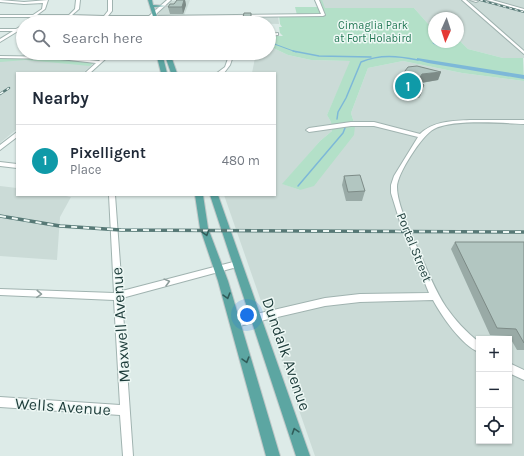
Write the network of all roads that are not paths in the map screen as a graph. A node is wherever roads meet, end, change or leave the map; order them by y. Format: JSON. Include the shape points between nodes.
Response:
{"nodes":[{"id":1,"x":78,"y":0,"type":"edge"},
{"id":2,"x":110,"y":0,"type":"edge"},
{"id":3,"x":144,"y":0,"type":"edge"},
{"id":4,"x":150,"y":0,"type":"edge"},
{"id":5,"x":169,"y":0,"type":"edge"},
{"id":6,"x":317,"y":0,"type":"edge"},
{"id":7,"x":464,"y":0,"type":"edge"},
{"id":8,"x":489,"y":0,"type":"edge"},
{"id":9,"x":0,"y":1,"type":"edge"},
{"id":10,"x":46,"y":1,"type":"edge"},
{"id":11,"x":152,"y":6,"type":"junction"},
{"id":12,"x":164,"y":6,"type":"junction"},
{"id":13,"x":524,"y":10,"type":"edge"},
{"id":14,"x":0,"y":16,"type":"edge"},
{"id":15,"x":35,"y":16,"type":"junction"},
{"id":16,"x":70,"y":16,"type":"junction"},
{"id":17,"x":105,"y":16,"type":"joint"},
{"id":18,"x":151,"y":16,"type":"edge"},
{"id":19,"x":152,"y":16,"type":"edge"},
{"id":20,"x":154,"y":16,"type":"edge"},
{"id":21,"x":266,"y":16,"type":"edge"},
{"id":22,"x":0,"y":30,"type":"edge"},
{"id":23,"x":16,"y":30,"type":"edge"},
{"id":24,"x":16,"y":31,"type":"edge"},
{"id":25,"x":0,"y":41,"type":"edge"},
{"id":26,"x":524,"y":53,"type":"edge"},
{"id":27,"x":0,"y":57,"type":"edge"},
{"id":28,"x":16,"y":57,"type":"edge"},
{"id":29,"x":80,"y":60,"type":"edge"},
{"id":30,"x":161,"y":60,"type":"edge"},
{"id":31,"x":169,"y":60,"type":"edge"},
{"id":32,"x":230,"y":60,"type":"edge"},
{"id":33,"x":100,"y":62,"type":"joint"},
{"id":34,"x":88,"y":72,"type":"edge"},
{"id":35,"x":164,"y":72,"type":"edge"},
{"id":36,"x":174,"y":72,"type":"edge"},
{"id":37,"x":222,"y":72,"type":"edge"},
{"id":38,"x":524,"y":122,"type":"edge"},
{"id":39,"x":309,"y":130,"type":"dead end"},
{"id":40,"x":16,"y":135,"type":"edge"},
{"id":41,"x":420,"y":136,"type":"junction"},
{"id":42,"x":0,"y":148,"type":"edge"},
{"id":43,"x":0,"y":164,"type":"edge"},
{"id":44,"x":16,"y":166,"type":"edge"},
{"id":45,"x":112,"y":196,"type":"edge"},
{"id":46,"x":198,"y":196,"type":"edge"},
{"id":47,"x":214,"y":196,"type":"edge"},
{"id":48,"x":237,"y":264,"type":"junction"},
{"id":49,"x":219,"y":269,"type":"junction"},
{"id":50,"x":0,"y":292,"type":"edge"},
{"id":51,"x":119,"y":295,"type":"junction"},
{"id":52,"x":435,"y":296,"type":"junction"},
{"id":53,"x":256,"y":317,"type":"junction"},
{"id":54,"x":235,"y":323,"type":"junction"},
{"id":55,"x":476,"y":345,"type":"edge"},
{"id":56,"x":512,"y":369,"type":"edge"},
{"id":57,"x":524,"y":375,"type":"edge"},
{"id":58,"x":0,"y":402,"type":"edge"},
{"id":59,"x":126,"y":410,"type":"junction"},
{"id":60,"x":128,"y":456,"type":"edge"},
{"id":61,"x":273,"y":456,"type":"edge"},
{"id":62,"x":303,"y":456,"type":"edge"}],
"edges":[{"from":1,"to":16,"type":"street","via":[[77,9]]},
{"from":2,"to":17,"type":"street","via":[[111,9]]},
{"from":3,"to":18,"type":"main road"},
{"from":4,"to":11,"type":"main road"},
{"from":5,"to":12,"type":"street"},
{"from":6,"to":21,"type":"street","via":[[323,15]]},
{"from":7,"to":26,"type":"street"},
{"from":8,"to":13,"type":"street"},
{"from":9,"to":10,"type":"street"},
{"from":10,"to":15,"type":"street","via":[[43,9]]},
{"from":11,"to":12,"type":"main road"},
{"from":11,"to":19,"type":"main road"},
{"from":12,"to":20,"type":"street"},
{"from":14,"to":15,"type":"street"},
{"from":15,"to":16,"type":"street"},
{"from":16,"to":17,"type":"street"},
{"from":22,"to":23,"type":"street"},
{"from":24,"to":25,"type":"street"},
{"from":27,"to":28,"type":"street"},
{"from":29,"to":33,"type":"street"},
{"from":30,"to":35,"type":"main road"},
{"from":31,"to":36,"type":"main road"},
{"from":32,"to":37,"type":"street","via":[[228,68]]},
{"from":33,"to":34,"type":"street"},
{"from":38,"to":41,"type":"street","via":[[445,124]]},
{"from":39,"to":41,"type":"street","via":[[351,124],[374,124]]},
{"from":40,"to":42,"type":"street"},
{"from":41,"to":52,"type":"street","name":"Portal Street","via":[[399,173],[394,191]]},
{"from":43,"to":44,"type":"street"},
{"from":45,"to":51,"type":"street","name":"Maxwell Avenue"},
{"from":46,"to":49,"type":"main road","one_way":true,"via":[[204,228]]},
{"from":47,"to":48,"type":"main road","name":"Dundalk Avenue"},
{"from":48,"to":49,"type":"street"},
{"from":48,"to":53,"type":"main road","name":"Dundalk Avenue"},
{"from":51,"to":49,"type":"street","one_way":true},
{"from":49,"to":54,"type":"main road","one_way":true},
{"from":50,"to":51,"type":"street","one_way":true,"via":[[112,298]]},
{"from":51,"to":59,"type":"street","name":"Maxwell Avenue"},
{"from":52,"to":53,"type":"street","via":[[360,298],[325,302]]},
{"from":52,"to":55,"type":"street","name":"Portal Street","via":[[455,326]]},
{"from":53,"to":54,"type":"street"},
{"from":62,"to":53,"type":"main road","name":"Dundalk Avenue","one_way":true},
{"from":54,"to":61,"type":"main road","one_way":true},
{"from":56,"to":57,"type":"street"},
{"from":58,"to":59,"type":"street","name":"Wells Avenue"},
{"from":59,"to":60,"type":"street","name":"Maxwell Avenue"}]}
